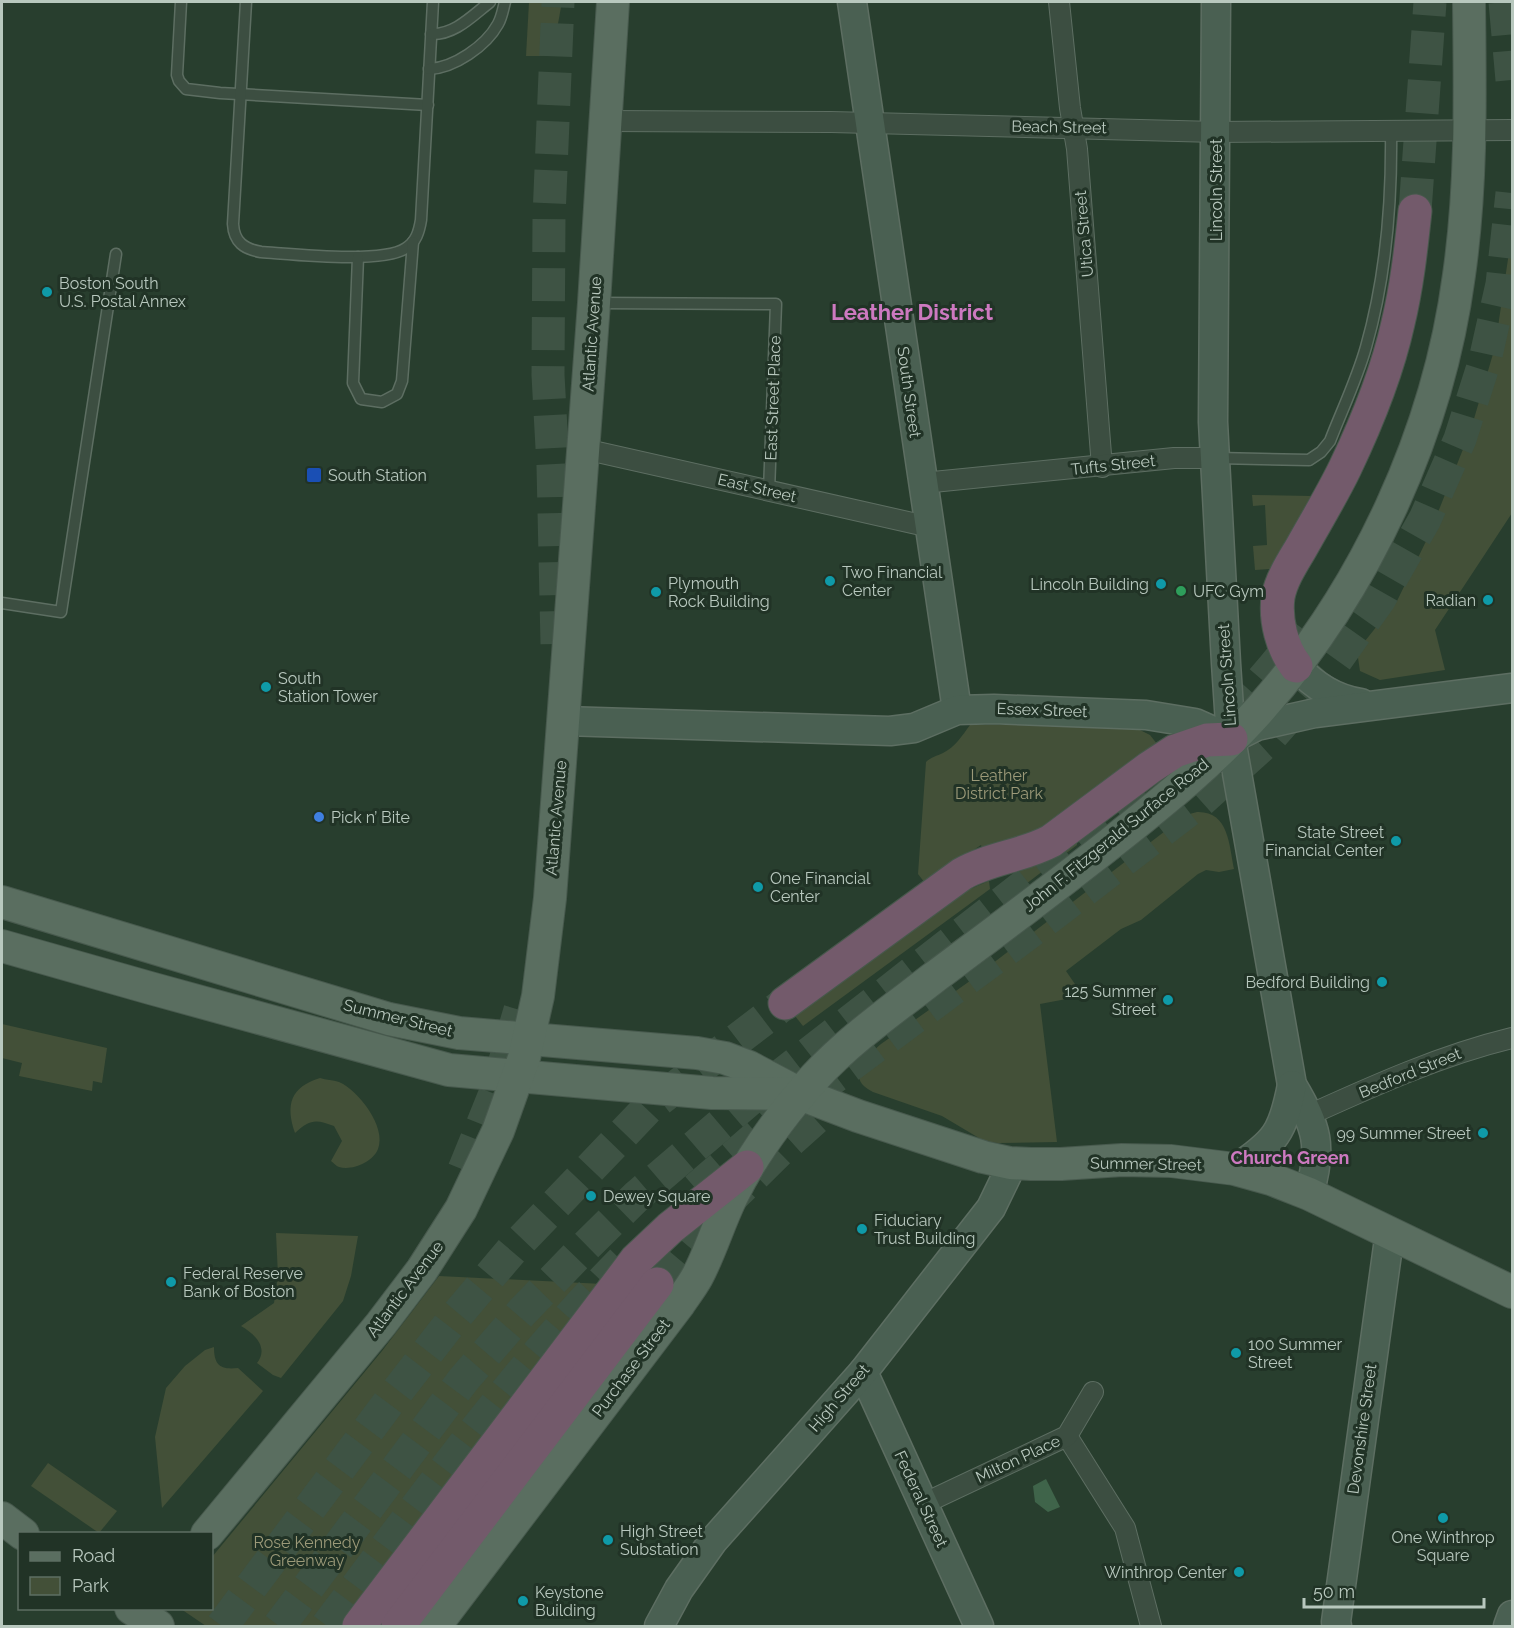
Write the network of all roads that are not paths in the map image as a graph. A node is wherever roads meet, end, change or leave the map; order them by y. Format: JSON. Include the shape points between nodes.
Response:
{"nodes":[{"id":1,"x":181,"y":2,"type":"edge"},
{"id":2,"x":246,"y":2,"type":"edge"},
{"id":3,"x":433,"y":2,"type":"edge"},
{"id":4,"x":490,"y":2,"type":"edge"},
{"id":5,"x":505,"y":2,"type":"edge"},
{"id":6,"x":613,"y":2,"type":"edge"},
{"id":7,"x":852,"y":2,"type":"edge"},
{"id":8,"x":1059,"y":2,"type":"edge"},
{"id":9,"x":1216,"y":2,"type":"edge"},
{"id":10,"x":1469,"y":2,"type":"edge"},
{"id":11,"x":431,"y":34,"type":"junction"},
{"id":12,"x":429,"y":69,"type":"junction"},
{"id":13,"x":240,"y":94,"type":"junction"},
{"id":14,"x":428,"y":105,"type":"junction"},
{"id":15,"x":605,"y":121,"type":"junction"},
{"id":16,"x":870,"y":124,"type":"junction"},
{"id":17,"x":1073,"y":127,"type":"junction"},
{"id":18,"x":1391,"y":130,"type":"junction"},
{"id":19,"x":1470,"y":130,"type":"junction"},
{"id":20,"x":1512,"y":130,"type":"edge"},
{"id":21,"x":1216,"y":132,"type":"junction"},
{"id":22,"x":1415,"y":210,"type":"tunnel mouth"},
{"id":23,"x":413,"y":242,"type":"junction"},
{"id":24,"x":116,"y":254,"type":"dead end"},
{"id":25,"x":358,"y":257,"type":"junction"},
{"id":26,"x":594,"y":303,"type":"junction"},
{"id":27,"x":584,"y":449,"type":"junction"},
{"id":28,"x":1214,"y":458,"type":"junction"},
{"id":29,"x":1102,"y":467,"type":"junction"},
{"id":30,"x":923,"y":483,"type":"junction"},
{"id":31,"x":769,"y":491,"type":"junction"},
{"id":32,"x":930,"y":527,"type":"junction"},
{"id":33,"x":2,"y":603,"type":"edge"},
{"id":34,"x":1296,"y":666,"type":"junction"},
{"id":35,"x":1512,"y":688,"type":"edge"},
{"id":36,"x":1378,"y":704,"type":"junction"},
{"id":37,"x":957,"y":710,"type":"junction"},
{"id":38,"x":564,"y":721,"type":"junction"},
{"id":39,"x":1231,"y":740,"type":"junction"},
{"id":40,"x":2,"y":902,"type":"edge"},
{"id":41,"x":2,"y":946,"type":"edge"},
{"id":42,"x":785,"y":1003,"type":"tunnel mouth"},
{"id":43,"x":1512,"y":1038,"type":"edge"},
{"id":44,"x":528,"y":1039,"type":"junction"},
{"id":45,"x":518,"y":1076,"type":"junction"},
{"id":46,"x":1292,"y":1084,"type":"junction"},
{"id":47,"x":800,"y":1094,"type":"junction"},
{"id":48,"x":1309,"y":1115,"type":"junction"},
{"id":49,"x":1010,"y":1163,"type":"junction"},
{"id":50,"x":747,"y":1167,"type":"junction"},
{"id":51,"x":1235,"y":1169,"type":"junction"},
{"id":52,"x":1309,"y":1194,"type":"junction"},
{"id":53,"x":1390,"y":1232,"type":"junction"},
{"id":54,"x":657,"y":1284,"type":"tunnel mouth"},
{"id":55,"x":1512,"y":1292,"type":"edge"},
{"id":56,"x":862,"y":1372,"type":"junction"},
{"id":57,"x":1093,"y":1392,"type":"dead end"},
{"id":58,"x":1067,"y":1436,"type":"junction"},
{"id":59,"x":923,"y":1504,"type":"junction"},
{"id":60,"x":2,"y":1518,"type":"edge"},
{"id":61,"x":22,"y":1532,"type":"edge"},
{"id":62,"x":208,"y":1532,"type":"edge"},
{"id":63,"x":1512,"y":1615,"type":"edge"},
{"id":64,"x":359,"y":1626,"type":"edge"},
{"id":65,"x":398,"y":1626,"type":"edge"},
{"id":66,"x":435,"y":1626,"type":"edge"},
{"id":67,"x":659,"y":1626,"type":"edge"},
{"id":68,"x":979,"y":1626,"type":"edge"},
{"id":69,"x":1151,"y":1626,"type":"edge"},
{"id":70,"x":1337,"y":1626,"type":"edge"},
{"id":71,"x":1508,"y":1626,"type":"edge"}],
"edges":[{"from":1,"to":13,"type":"lane","via":[[177,75],[182,85],[191,91]]},
{"from":2,"to":13,"type":"lane"},
{"from":3,"to":11,"type":"lane"},
{"from":4,"to":11,"type":"lane","via":[[452,30]]},
{"from":5,"to":12,"type":"lane","via":[[498,25],[484,41],[455,63]]},
{"from":6,"to":15,"type":"main road","name":"Atlantic Avenue"},
{"from":7,"to":16,"type":"main road","name":"South Street"},
{"from":8,"to":17,"type":"street","name":"Utica Street"},
{"from":9,"to":21,"type":"main road","name":"Lincoln Street"},
{"from":10,"to":19,"type":"main road","name":"John F. Fitzgerald Surface Road"},
{"from":11,"to":12,"type":"lane"},
{"from":12,"to":14,"type":"lane"},
{"from":13,"to":14,"type":"lane"},
{"from":13,"to":25,"type":"lane","via":[[233,224],[237,240],[248,250],[261,252]]},
{"from":14,"to":23,"type":"lane","via":[[422,220]]},
{"from":15,"to":16,"type":"street","name":"Beach Street"},
{"from":15,"to":26,"type":"main road","name":"Atlantic Avenue"},
{"from":16,"to":17,"type":"street","name":"Beach Street"},
{"from":16,"to":30,"type":"main road","name":"South Street"},
{"from":17,"to":21,"type":"street","name":"Beach Street"},
{"from":17,"to":29,"type":"street","name":"Utica Street"},
{"from":18,"to":19,"type":"street","name":"Beach Street"},
{"from":18,"to":21,"type":"street","name":"Beach Street"},
{"from":18,"to":28,"type":"lane","name":"Tufts Street","via":[[1385,256],[1366,349],[1330,441],[1316,457],[1303,460]]},
{"from":19,"to":20,"type":"street","name":"Beach Street"},
{"from":19,"to":34,"type":"main road","name":"John F. Fitzgerald Surface Road","via":[[1458,287],[1426,419],[1360,566]]},
{"from":21,"to":28,"type":"main road","name":"Lincoln Street"},
{"from":22,"to":34,"type":"highway","via":[[1398,323],[1382,380],[1345,469],[1278,596],[1284,646]]},
{"from":23,"to":25,"type":"lane","via":[[396,254]]},
{"from":23,"to":25,"type":"lane","via":[[402,381],[397,394],[382,402],[361,399],[353,383]]},
{"from":24,"to":33,"type":"lane","via":[[61,612]]},
{"from":26,"to":27,"type":"main road","name":"Atlantic Avenue"},
{"from":26,"to":31,"type":"lane","name":"East Street Place","via":[[776,304]]},
{"from":27,"to":31,"type":"street","name":"East Street"},
{"from":27,"to":38,"type":"main road","name":"Atlantic Avenue"},
{"from":28,"to":29,"type":"street","name":"Tufts Street","via":[[1174,458]]},
{"from":28,"to":39,"type":"main road","name":"Lincoln Street"},
{"from":29,"to":30,"type":"street","name":"Tufts Street"},
{"from":30,"to":32,"type":"main road","name":"South Street"},
{"from":31,"to":32,"type":"street","name":"East Street"},
{"from":32,"to":37,"type":"main road","name":"South Street"},
{"from":34,"to":36,"type":"main road","via":[[1314,684],[1333,695]]},
{"from":34,"to":39,"type":"main road","name":"John F. Fitzgerald Surface Road"},
{"from":35,"to":36,"type":"main road"},
{"from":36,"to":39,"type":"main road","via":[[1278,720]]},
{"from":37,"to":38,"type":"main road","name":"Essex Street","via":[[914,728],[890,731]]},
{"from":37,"to":39,"type":"main road","name":"Essex Street","via":[[1146,715],[1194,723]]},
{"from":38,"to":44,"type":"main road","name":"Atlantic Avenue","via":[[548,921]]},
{"from":39,"to":42,"type":"highway","via":[[1207,740],[1175,751],[1052,841],[962,873]]},
{"from":39,"to":46,"type":"main road","name":"Lincoln Street"},
{"from":39,"to":47,"type":"main road","name":"John F. Fitzgerald Surface Road","via":[[1141,820],[852,1041]]},
{"from":40,"to":44,"type":"main road","name":"Summer Street","via":[[388,1019],[459,1033]]},
{"from":41,"to":45,"type":"main road","name":"Summer Street","via":[[449,1070]]},
{"from":43,"to":48,"type":"street","name":"Bedford Street","via":[[1420,1067]]},
{"from":44,"to":45,"type":"main road","name":"Atlantic Avenue"},
{"from":44,"to":47,"type":"main road","name":"Summer Street","via":[[724,1058]]},
{"from":45,"to":47,"type":"main road","name":"Summer Street","via":[[720,1093]]},
{"from":45,"to":62,"type":"main road","name":"Atlantic Avenue","via":[[476,1181],[422,1270]]},
{"from":46,"to":48,"type":"main road","name":"Lincoln Street"},
{"from":46,"to":51,"type":"main road","via":[[1282,1125],[1274,1139]]},
{"from":47,"to":49,"type":"main road","name":"Summer Street","via":[[960,1151]]},
{"from":47,"to":50,"type":"main road","name":"Purchase Street"},
{"from":48,"to":52,"type":"main road","name":"Lincoln Street","via":[[1317,1155]]},
{"from":49,"to":51,"type":"main road","name":"Summer Street","via":[[1171,1161]]},
{"from":49,"to":56,"type":"main road","name":"High Street","via":[[991,1208]]},
{"from":50,"to":64,"type":"highway","via":[[636,1260]]},
{"from":50,"to":66,"type":"main road","name":"Purchase Street","via":[[701,1270],[679,1304]]},
{"from":51,"to":52,"type":"main road","name":"Summer Street"},
{"from":52,"to":53,"type":"main road","name":"Summer Street"},
{"from":53,"to":55,"type":"main road","name":"Summer Street"},
{"from":53,"to":70,"type":"main road","name":"Devonshire Street"},
{"from":54,"to":65,"type":"highway"},
{"from":56,"to":59,"type":"main road","name":"Federal Street"},
{"from":56,"to":67,"type":"main road","name":"High Street","via":[[713,1541]]},
{"from":57,"to":58,"type":"street","name":"Milton Place"},
{"from":58,"to":59,"type":"street","name":"Milton Place"},
{"from":58,"to":69,"type":"street","via":[[1125,1528]]},
{"from":59,"to":68,"type":"main road","name":"Federal Street"},
{"from":60,"to":61,"type":"main road"},
{"from":63,"to":71,"type":"main road"}]}
